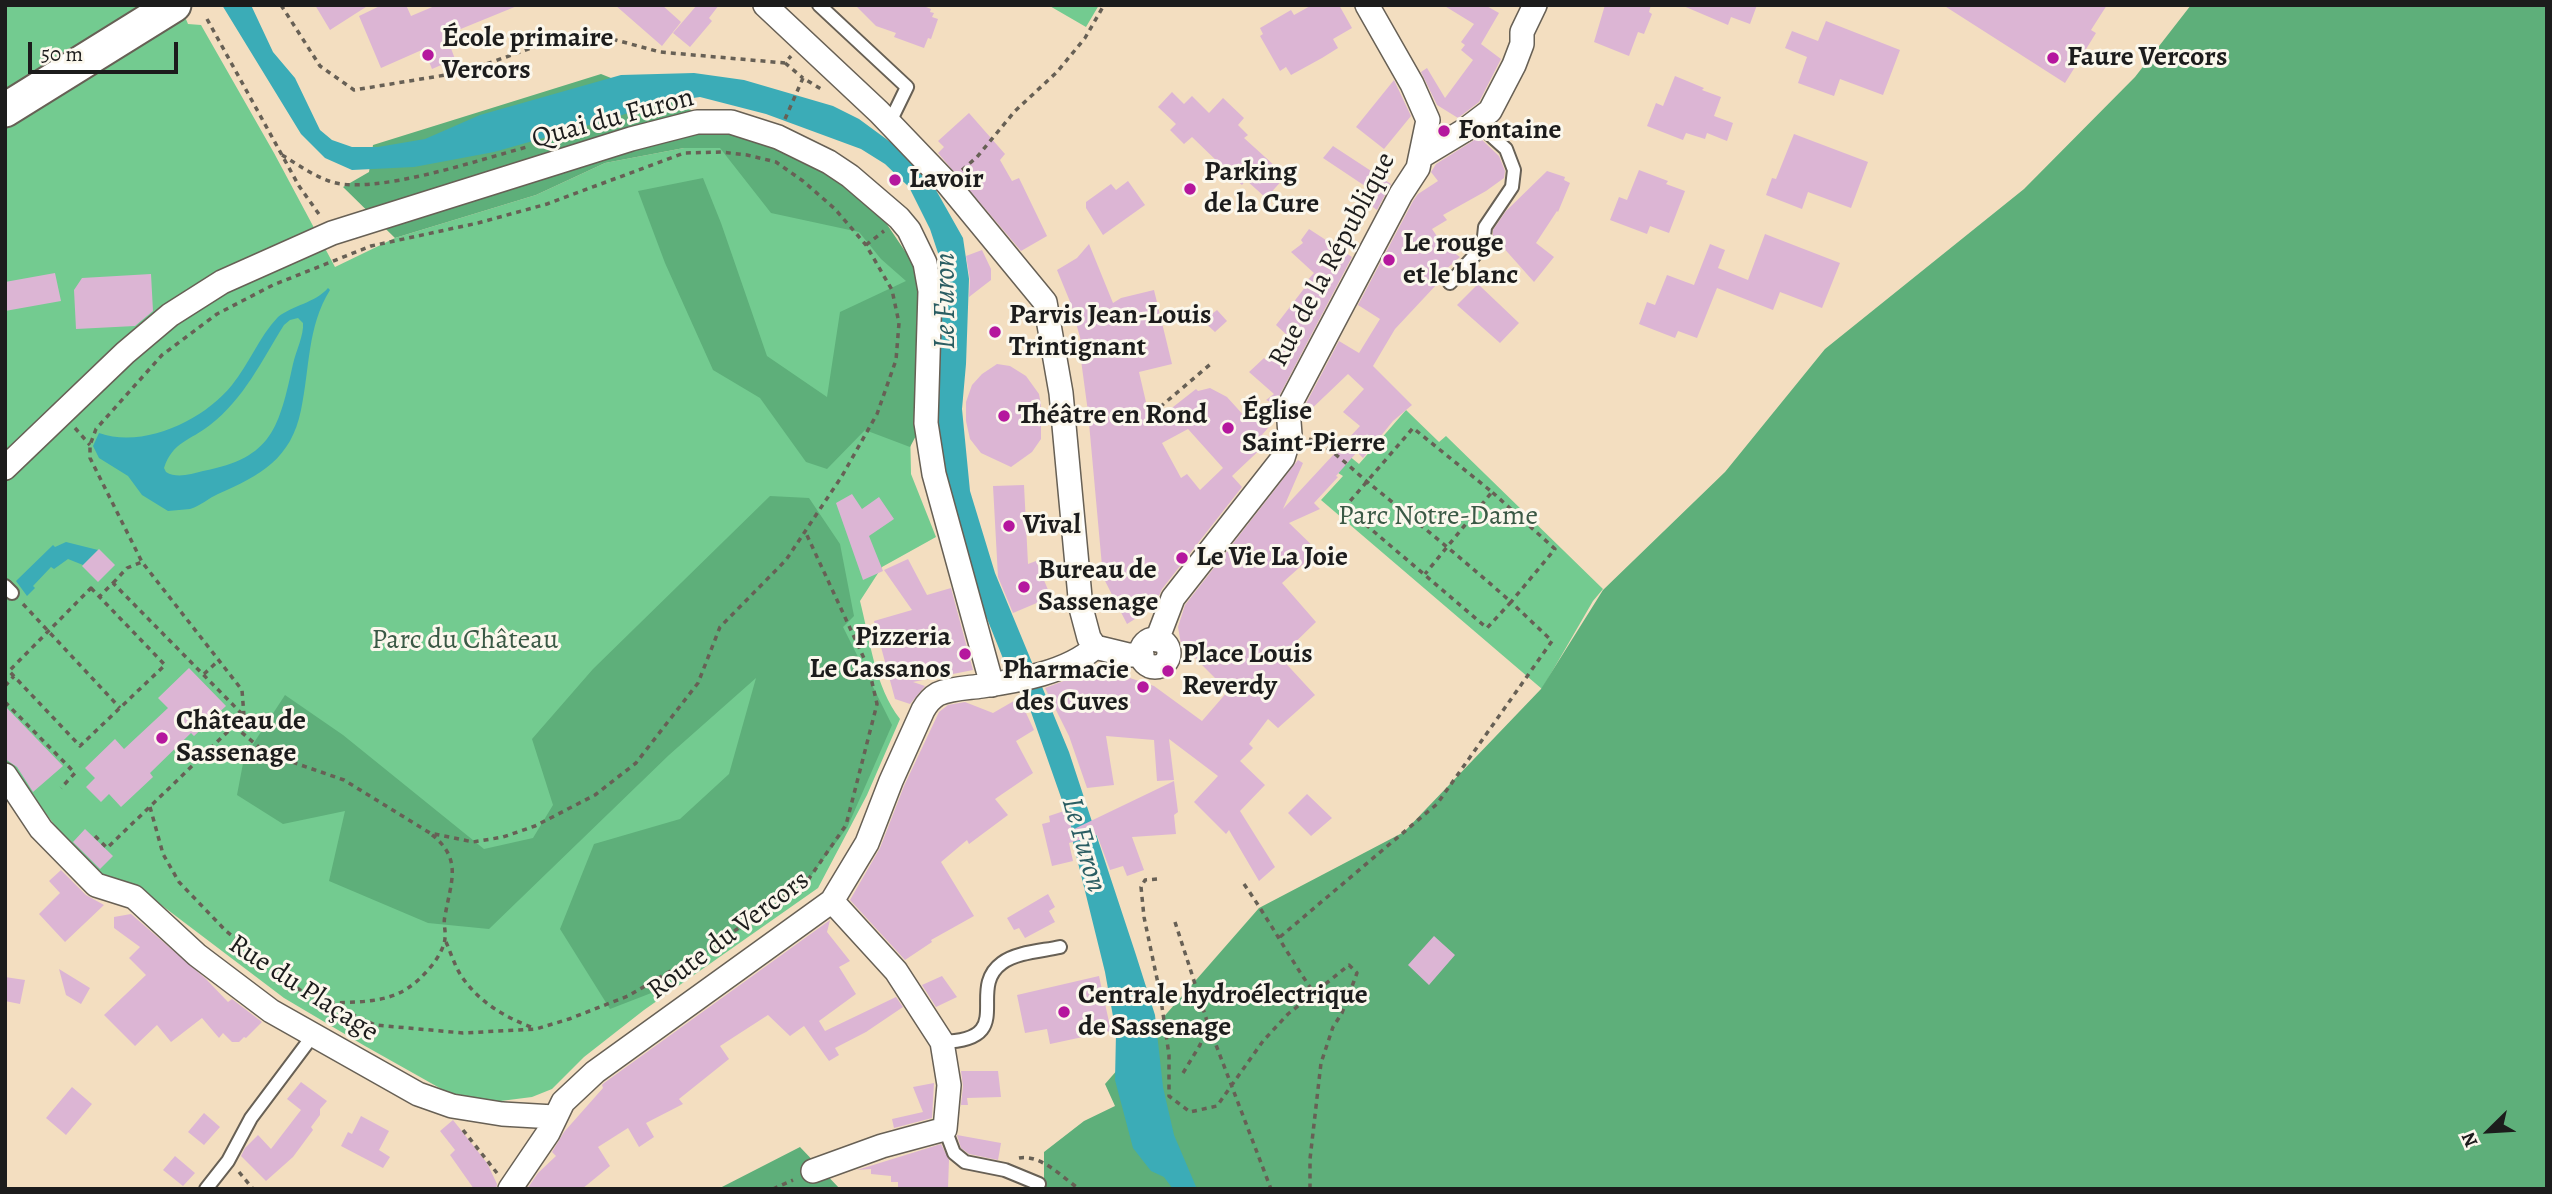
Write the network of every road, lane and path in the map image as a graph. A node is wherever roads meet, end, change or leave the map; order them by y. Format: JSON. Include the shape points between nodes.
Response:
{"nodes":[{"id":1,"x":174,"y":5,"type":"edge"},
{"id":2,"x":281,"y":5,"type":"edge"},
{"id":3,"x":765,"y":5,"type":"edge"},
{"id":4,"x":819,"y":5,"type":"edge"},
{"id":5,"x":1104,"y":5,"type":"edge"},
{"id":6,"x":1367,"y":5,"type":"edge"},
{"id":7,"x":1535,"y":5,"type":"edge"},
{"id":8,"x":207,"y":19,"type":"dead end"},
{"id":9,"x":803,"y":41,"type":"junction"},
{"id":10,"x":785,"y":64,"type":"junction"},
{"id":11,"x":5,"y":110,"type":"edge"},
{"id":12,"x":1476,"y":122,"type":"junction"},
{"id":13,"x":889,"y":124,"type":"junction"},
{"id":14,"x":782,"y":125,"type":"dead end"},
{"id":15,"x":531,"y":146,"type":"dead end"},
{"id":16,"x":282,"y":155,"type":"junction"},
{"id":17,"x":1422,"y":156,"type":"junction"},
{"id":18,"x":947,"y":183,"type":"junction"},
{"id":19,"x":886,"y":230,"type":"dead end"},
{"id":20,"x":332,"y":233,"type":"junction"},
{"id":21,"x":866,"y":245,"type":"junction"},
{"id":22,"x":1450,"y":283,"type":"dead end"},
{"id":23,"x":1213,"y":362,"type":"dead end"},
{"id":24,"x":1160,"y":407,"type":"dead end"},
{"id":25,"x":68,"y":421,"type":"dead end"},
{"id":26,"x":1290,"y":435,"type":"junction"},
{"id":27,"x":90,"y":445,"type":"junction"},
{"id":28,"x":5,"y":468,"type":"edge"},
{"id":29,"x":1366,"y":481,"type":"junction"},
{"id":30,"x":1492,"y":492,"type":"junction"},
{"id":31,"x":805,"y":531,"type":"junction"},
{"id":32,"x":1448,"y":547,"type":"junction"},
{"id":33,"x":142,"y":562,"type":"junction"},
{"id":34,"x":1425,"y":574,"type":"junction"},
{"id":35,"x":113,"y":583,"type":"junction"},
{"id":36,"x":9,"y":589,"type":"edge"},
{"id":37,"x":99,"y":597,"type":"junction"},
{"id":38,"x":1511,"y":602,"type":"junction"},
{"id":39,"x":47,"y":630,"type":"junction"},
{"id":40,"x":1095,"y":647,"type":"junction"},
{"id":41,"x":218,"y":660,"type":"junction"},
{"id":42,"x":204,"y":674,"type":"junction"},
{"id":43,"x":14,"y":676,"type":"junction"},
{"id":44,"x":1003,"y":683,"type":"junction"},
{"id":45,"x":5,"y":685,"type":"edge"},
{"id":46,"x":5,"y":702,"type":"edge"},
{"id":47,"x":120,"y":708,"type":"junction"},
{"id":48,"x":244,"y":716,"type":"junction"},
{"id":49,"x":234,"y":726,"type":"junction"},
{"id":50,"x":5,"y":775,"type":"edge"},
{"id":51,"x":61,"y":788,"type":"dead end"},
{"id":52,"x":150,"y":807,"type":"junction"},
{"id":53,"x":430,"y":833,"type":"junction"},
{"id":54,"x":95,"y":836,"type":"dead end"},
{"id":55,"x":1157,"y":879,"type":"dead end"},
{"id":56,"x":1244,"y":884,"type":"dead end"},
{"id":57,"x":832,"y":901,"type":"junction"},
{"id":58,"x":1175,"y":922,"type":"dead end"},
{"id":59,"x":1280,"y":937,"type":"junction"},
{"id":60,"x":446,"y":940,"type":"junction"},
{"id":61,"x":1060,"y":947,"type":"dead end"},
{"id":62,"x":1314,"y":993,"type":"junction"},
{"id":63,"x":328,"y":1003,"type":"junction"},
{"id":64,"x":1208,"y":1024,"type":"junction"},
{"id":65,"x":536,"y":1029,"type":"junction"},
{"id":66,"x":314,"y":1034,"type":"junction"},
{"id":67,"x":942,"y":1042,"type":"junction"},
{"id":68,"x":1183,"y":1073,"type":"dead end"},
{"id":69,"x":1231,"y":1083,"type":"junction"},
{"id":70,"x":452,"y":1106,"type":"junction"},
{"id":71,"x":554,"y":1117,"type":"junction"},
{"id":72,"x":946,"y":1129,"type":"junction"},
{"id":73,"x":228,"y":1161,"type":"junction"},
{"id":74,"x":813,"y":1171,"type":"dead end"},
{"id":75,"x":505,"y":1183,"type":"edge"},
{"id":76,"x":1039,"y":1184,"type":"dead end"},
{"id":77,"x":206,"y":1189,"type":"edge"},
{"id":78,"x":253,"y":1189,"type":"edge"},
{"id":79,"x":1271,"y":1189,"type":"edge"},
{"id":80,"x":1310,"y":1189,"type":"edge"}],
"edges":[{"from":1,"to":11,"type":"main road"},
{"from":2,"to":10,"type":"path","via":[[320,66],[354,90],[464,72],[548,41],[601,36],[660,52]]},
{"from":3,"to":9,"type":"street"},
{"from":4,"to":13,"type":"lane","via":[[907,87]]},
{"from":5,"to":18,"type":"path","via":[[1057,72]]},
{"from":6,"to":17,"type":"street","name":"Rue de la République","via":[[1428,120]]},
{"from":7,"to":12,"type":"street","via":[[1490,111]]},
{"from":8,"to":16,"type":"path"},
{"from":9,"to":10,"type":"path"},
{"from":9,"to":13,"type":"street"},
{"from":10,"to":14,"type":"path","via":[[802,80]]},
{"from":12,"to":17,"type":"street"},
{"from":12,"to":22,"type":"lane","via":[[1506,149],[1514,170],[1512,187],[1485,227],[1483,246]]},
{"from":13,"to":18,"type":"street"},
{"from":15,"to":16,"type":"path","via":[[425,174],[356,186],[331,182]]},
{"from":16,"to":20,"type":"path"},
{"from":17,"to":26,"type":"street","name":"Rue de la République","via":[[1288,408]]},
{"from":18,"to":40,"type":"street","via":[[1045,302],[1060,393],[1081,608],[1088,638]]},
{"from":19,"to":21,"type":"path"},
{"from":20,"to":28,"type":"street","name":"Quai du Furon","via":[[222,282],[170,315]]},
{"from":20,"to":44,"type":"street","name":"Quai du Furon","via":[[697,122],[731,122],[752,128],[850,176],[899,218],[917,246],[928,276],[926,424],[934,474]]},
{"from":21,"to":27,"type":"path","via":[[835,209],[776,162],[734,153],[684,153],[547,204],[371,246],[273,285],[218,314],[162,355],[96,429]]},
{"from":21,"to":31,"type":"path","via":[[892,290],[899,323],[896,360],[877,414]]},
{"from":23,"to":24,"type":"path"},
{"from":25,"to":27,"type":"path"},
{"from":26,"to":29,"type":"path","via":[[1322,444]]},
{"from":26,"to":40,"type":"street","name":"Rue de la République","via":[[1283,458],[1173,598],[1149,647],[1128,655]]},
{"from":27,"to":33,"type":"path","via":[[90,458]]},
{"from":29,"to":30,"type":"path","via":[[1413,428]]},
{"from":29,"to":32,"type":"path"},
{"from":29,"to":34,"type":"path","via":[[1346,508]]},
{"from":30,"to":32,"type":"path"},
{"from":30,"to":38,"type":"path","via":[[1555,549]]},
{"from":31,"to":53,"type":"path","via":[[786,560],[720,626],[698,683],[636,762],[595,795],[535,826],[472,842]]},
{"from":31,"to":65,"type":"path","via":[[869,669],[877,704],[846,825],[808,880],[711,947],[628,996]]},
{"from":32,"to":34,"type":"path"},
{"from":32,"to":38,"type":"path"},
{"from":33,"to":35,"type":"path","via":[[127,568]]},
{"from":33,"to":41,"type":"path"},
{"from":34,"to":38,"type":"path","via":[[1487,628]]},
{"from":35,"to":37,"type":"path"},
{"from":35,"to":42,"type":"path"},
{"from":36,"to":39,"type":"path"},
{"from":37,"to":39,"type":"path","via":[[91,588]]},
{"from":37,"to":47,"type":"path","via":[[165,665]]},
{"from":38,"to":59,"type":"path","via":[[1552,641],[1437,804]]},
{"from":39,"to":43,"type":"path","via":[[9,671]]},
{"from":39,"to":47,"type":"path"},
{"from":40,"to":44,"type":"street","name":"Route du Vercors","via":[[1086,656],[1043,673]]},
{"from":41,"to":42,"type":"path"},
{"from":41,"to":48,"type":"path","via":[[242,690]]},
{"from":42,"to":48,"type":"path"},
{"from":43,"to":45,"type":"path"},
{"from":43,"to":47,"type":"path","via":[[80,746]]},
{"from":44,"to":57,"type":"street","name":"Route du Vercors","via":[[947,691],[930,700],[867,844]]},
{"from":46,"to":51,"type":"path","via":[[75,773]]},
{"from":48,"to":49,"type":"path"},
{"from":49,"to":52,"type":"path"},
{"from":49,"to":53,"type":"path","via":[[266,753],[344,780]]},
{"from":50,"to":66,"type":"street","name":"Rue du Plaçage","via":[[41,828],[96,885],[134,897],[197,955],[271,1011]]},
{"from":52,"to":54,"type":"path","via":[[107,848]]},
{"from":52,"to":63,"type":"path","via":[[163,854],[179,882],[226,931],[300,990]]},
{"from":53,"to":60,"type":"path","via":[[446,846],[452,863],[444,918]]},
{"from":55,"to":69,"type":"path","via":[[1145,880],[1141,887],[1169,1055],[1169,1096],[1190,1112],[1217,1106]]},
{"from":56,"to":59,"type":"path"},
{"from":57,"to":67,"type":"street","via":[[896,971]]},
{"from":57,"to":71,"type":"street","name":"Route du Vercors","via":[[595,1072]]},
{"from":58,"to":64,"type":"path"},
{"from":59,"to":62,"type":"path"},
{"from":60,"to":63,"type":"path","via":[[428,973],[409,988],[392,997]]},
{"from":60,"to":65,"type":"path","via":[[461,976],[489,1006]]},
{"from":61,"to":67,"type":"lane","via":[[1001,963],[991,975],[986,1023],[978,1034],[965,1041]]},
{"from":62,"to":69,"type":"path","via":[[1279,1023]]},
{"from":62,"to":80,"type":"path","via":[[1349,965],[1357,973],[1321,1063]]},
{"from":63,"to":65,"type":"path","via":[[376,1025],[415,1030]]},
{"from":64,"to":68,"type":"path"},
{"from":64,"to":69,"type":"path"},
{"from":66,"to":70,"type":"street","name":"Rue du Plaçage","via":[[418,1094]]},
{"from":66,"to":73,"type":"lane","via":[[251,1118]]},
{"from":67,"to":72,"type":"street","via":[[948,1085]]},
{"from":69,"to":79,"type":"path"},
{"from":70,"to":71,"type":"street","name":"Rue du Plaçage"},
{"from":70,"to":75,"type":"path","via":[[458,1123]]},
{"from":71,"to":75,"type":"street","name":"Route du Vercors","via":[[548,1133]]},
{"from":72,"to":74,"type":"street"},
{"from":72,"to":76,"type":"lane","via":[[954,1153],[965,1162]]},
{"from":73,"to":77,"type":"lane"},
{"from":73,"to":78,"type":"path"}]}
